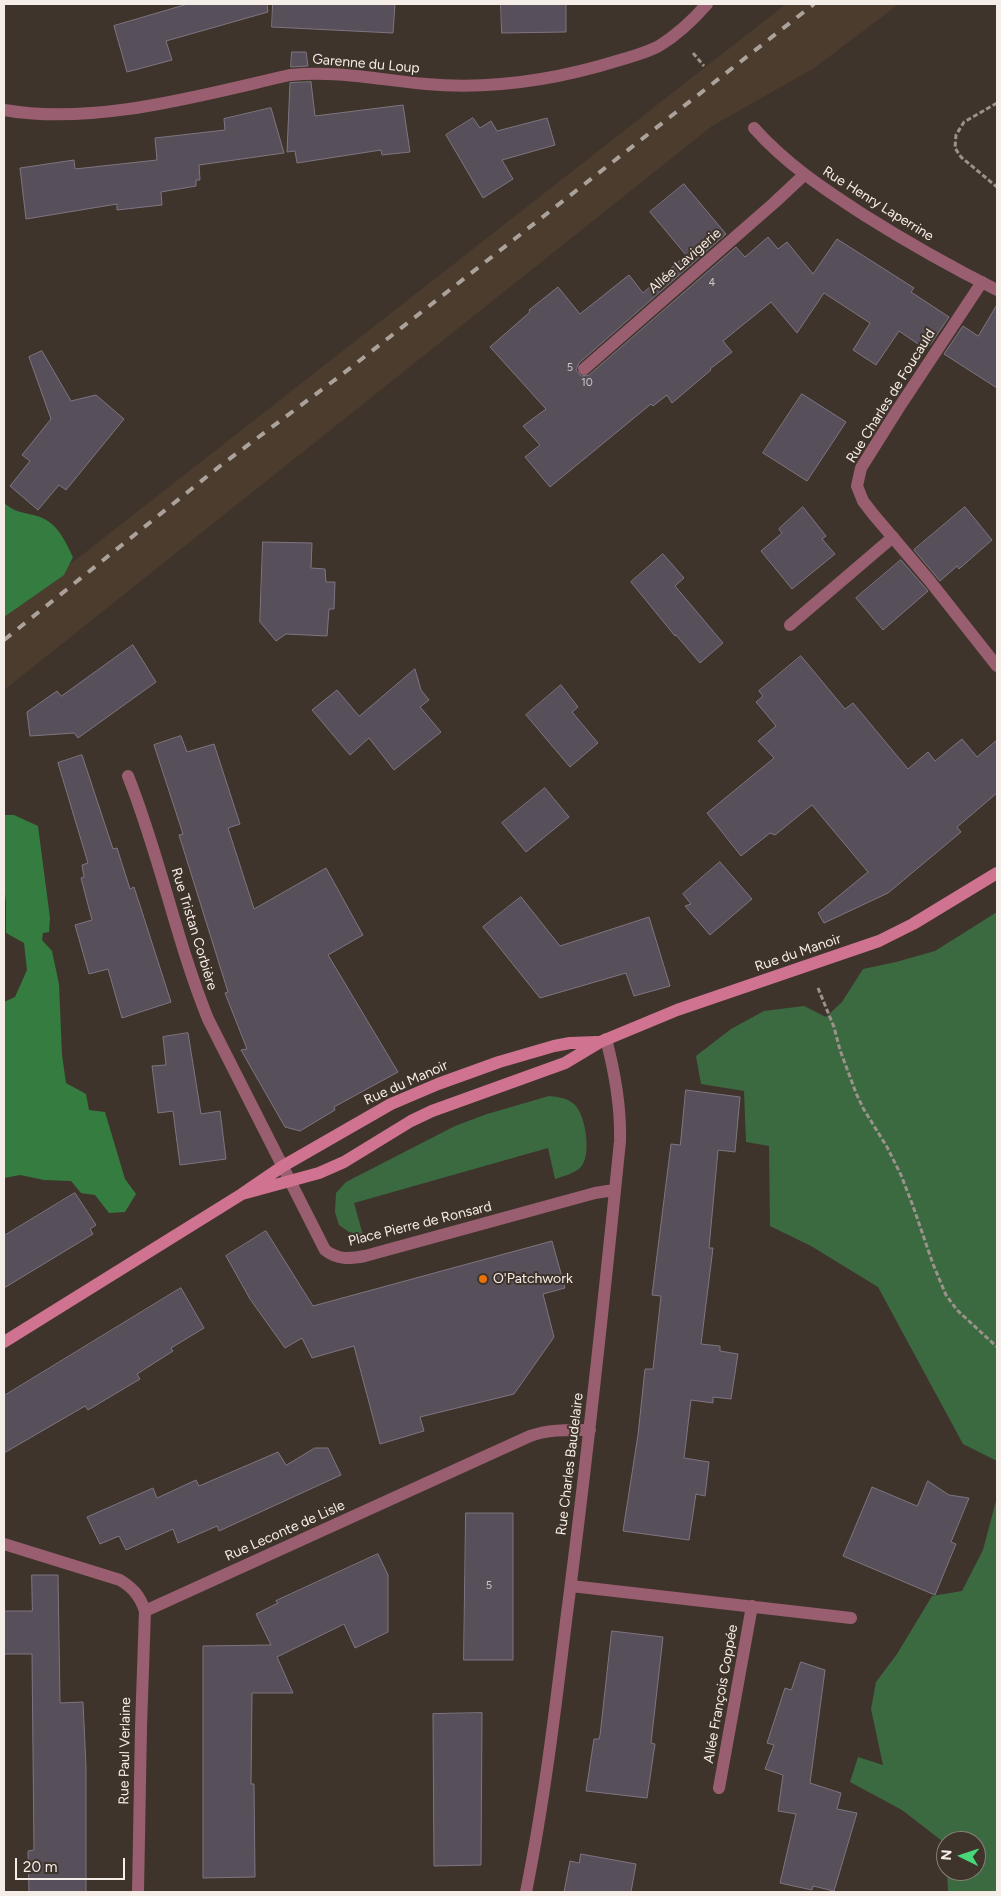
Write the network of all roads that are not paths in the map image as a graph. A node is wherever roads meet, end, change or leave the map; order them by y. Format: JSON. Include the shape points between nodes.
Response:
{"nodes":[{"id":1,"x":707,"y":4,"type":"edge"},
{"id":2,"x":4,"y":110,"type":"edge"},
{"id":3,"x":754,"y":128,"type":"dead end"},
{"id":4,"x":804,"y":175,"type":"junction"},
{"id":5,"x":982,"y":282,"type":"junction"},
{"id":6,"x":997,"y":290,"type":"edge"},
{"id":7,"x":584,"y":369,"type":"dead end"},
{"id":8,"x":893,"y":537,"type":"junction"},
{"id":9,"x":790,"y":625,"type":"dead end"},
{"id":10,"x":997,"y":666,"type":"edge"},
{"id":11,"x":128,"y":776,"type":"dead end"},
{"id":12,"x":997,"y":874,"type":"edge"},
{"id":13,"x":603,"y":1040,"type":"junction"},
{"id":14,"x":284,"y":1166,"type":"junction"},
{"id":15,"x":291,"y":1181,"type":"junction"},
{"id":16,"x":614,"y":1190,"type":"junction"},
{"id":17,"x":242,"y":1194,"type":"junction"},
{"id":18,"x":4,"y":1342,"type":"edge"},
{"id":19,"x":590,"y":1430,"type":"junction"},
{"id":20,"x":4,"y":1544,"type":"edge"},
{"id":21,"x":571,"y":1586,"type":"junction"},
{"id":22,"x":752,"y":1606,"type":"junction"},
{"id":23,"x":145,"y":1611,"type":"junction"},
{"id":24,"x":851,"y":1618,"type":"dead end"},
{"id":25,"x":720,"y":1788,"type":"dead end"},
{"id":26,"x":138,"y":1892,"type":"edge"},
{"id":27,"x":526,"y":1892,"type":"edge"}],
"edges":[{"from":1,"to":2,"type":"street","name":"Garenne du Loup","via":[[677,33],[642,54],[536,82],[469,86],[310,73],[104,112],[41,114]]},
{"from":3,"to":4,"type":"street","name":"Rue Henry Laperrine"},
{"from":4,"to":5,"type":"street","name":"Rue Henry Laperrine","via":[[903,239]]},
{"from":4,"to":7,"type":"street","name":"Allée Lavigerie"},
{"from":5,"to":6,"type":"street","name":"Rue Henry Laperrine"},
{"from":5,"to":8,"type":"street","name":"Rue Charles de Foucauld","via":[[858,476],[856,486],[863,501]]},
{"from":8,"to":9,"type":"street"},
{"from":8,"to":10,"type":"street","name":"Rue Charles de Foucauld"},
{"from":11,"to":14,"type":"street","name":"Rue Tristan Corbière","via":[[146,823],[194,984],[223,1051]]},
{"from":12,"to":13,"type":"street","name":"Rue du Manoir","via":[[897,932],[813,965],[677,1010]]},
{"from":13,"to":14,"type":"street","name":"Rue du Manoir","via":[[554,1046],[438,1084],[391,1104]]},
{"from":13,"to":15,"type":"street","name":"Rue du Manoir","via":[[565,1063],[432,1111],[344,1162]]},
{"from":13,"to":16,"type":"street","name":"Rue Charles Baudelaire","via":[[614,1068],[619,1101],[620,1141]]},
{"from":14,"to":15,"type":"street","name":"Place Pierre de Ronsard"},
{"from":14,"to":17,"type":"street","name":"Rue du Manoir"},
{"from":15,"to":16,"type":"street","name":"Place Pierre de Ronsard","via":[[325,1250],[343,1259],[365,1256]]},
{"from":15,"to":17,"type":"street","name":"Rue du Manoir"},
{"from":16,"to":19,"type":"street","name":"Rue Charles Baudelaire"},
{"from":17,"to":18,"type":"street","name":"Rue du Manoir"},
{"from":19,"to":21,"type":"street","name":"Rue Charles Baudelaire"},
{"from":19,"to":23,"type":"street","name":"Rue Leconte de Lisle","via":[[563,1429],[530,1436]]},
{"from":20,"to":23,"type":"street","via":[[120,1580],[133,1588]]},
{"from":21,"to":22,"type":"street","name":"Allée François Coppée"},
{"from":21,"to":27,"type":"street","name":"Rue Charles Baudelaire"},
{"from":22,"to":24,"type":"street","name":"Allée François Coppée"},
{"from":22,"to":25,"type":"street","name":"Allée François Coppée"},
{"from":23,"to":26,"type":"street","name":"Rue Paul Verlaine"}]}
